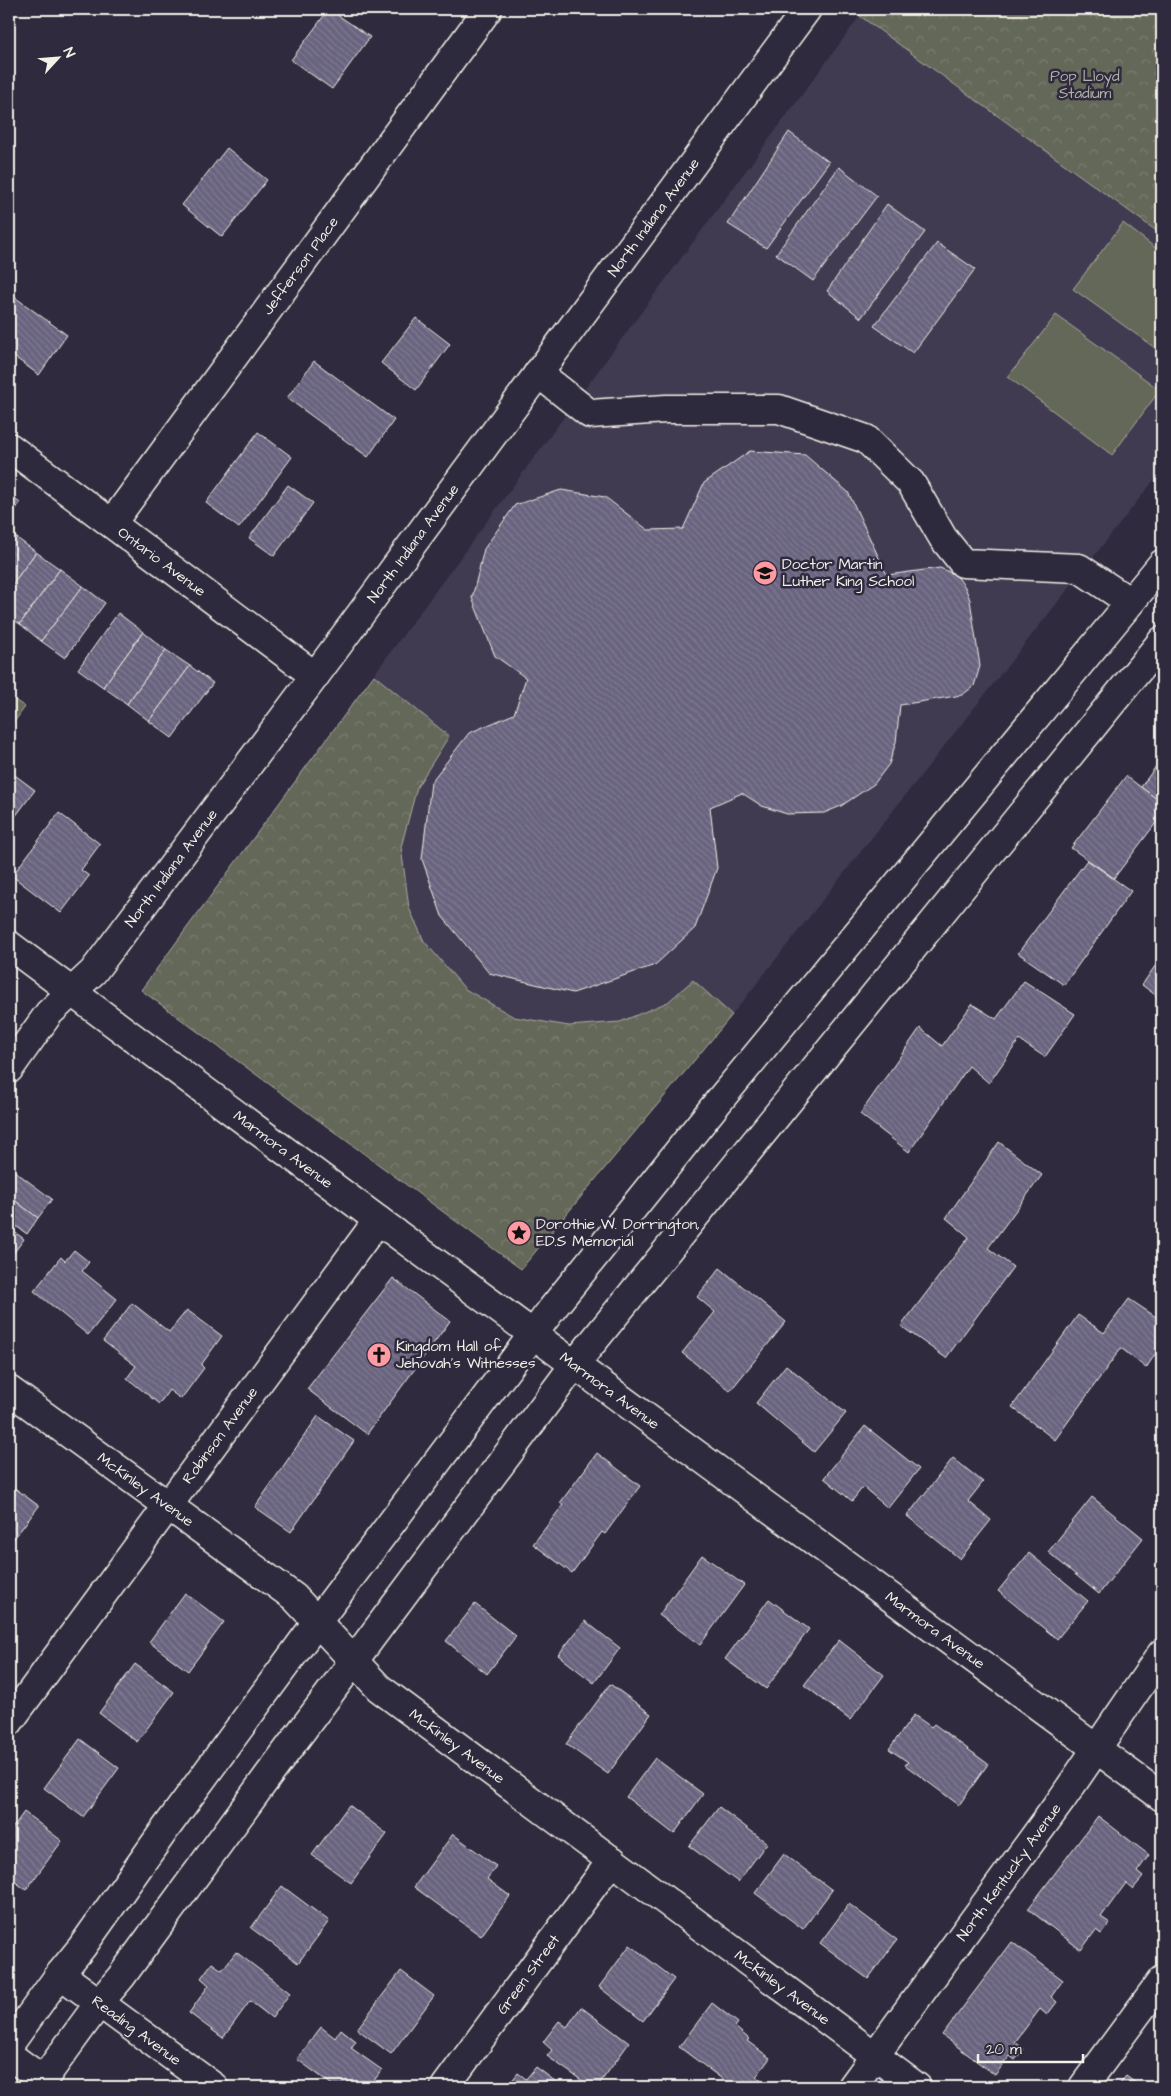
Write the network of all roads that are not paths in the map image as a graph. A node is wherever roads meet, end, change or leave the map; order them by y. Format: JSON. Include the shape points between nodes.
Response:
{"nodes":[{"id":1,"x":488,"y":9,"type":"edge"},
{"id":2,"x":807,"y":9,"type":"edge"},
{"id":3,"x":538,"y":374,"type":"junction"},
{"id":4,"x":9,"y":447,"type":"edge"},
{"id":5,"x":112,"y":523,"type":"junction"},
{"id":6,"x":1162,"y":564,"type":"edge"},
{"id":7,"x":1130,"y":602,"type":"junction"},
{"id":8,"x":1162,"y":641,"type":"edge"},
{"id":9,"x":315,"y":676,"type":"junction"},
{"id":10,"x":9,"y":945,"type":"edge"},
{"id":11,"x":72,"y":992,"type":"junction"},
{"id":12,"x":9,"y":1069,"type":"edge"},
{"id":13,"x":378,"y":1220,"type":"junction"},
{"id":14,"x":534,"y":1334,"type":"junction"},
{"id":15,"x":575,"y":1364,"type":"junction"},
{"id":16,"x":9,"y":1390,"type":"edge"},
{"id":17,"x":168,"y":1507,"type":"junction"},
{"id":18,"x":317,"y":1622,"type":"junction"},
{"id":19,"x":1162,"y":1653,"type":"edge"},
{"id":20,"x":353,"y":1661,"type":"junction"},
{"id":21,"x":9,"y":1722,"type":"edge"},
{"id":22,"x":1095,"y":1749,"type":"junction"},
{"id":23,"x":1162,"y":1797,"type":"edge"},
{"id":24,"x":612,"y":1860,"type":"junction"},
{"id":25,"x":60,"y":1974,"type":"junction"},
{"id":26,"x":1162,"y":1980,"type":"edge"},
{"id":27,"x":99,"y":2003,"type":"junction"},
{"id":28,"x":9,"y":2045,"type":"edge"},
{"id":29,"x":9,"y":2055,"type":"edge"},
{"id":30,"x":876,"y":2056,"type":"junction"},
{"id":31,"x":40,"y":2084,"type":"edge"},
{"id":32,"x":214,"y":2087,"type":"edge"},
{"id":33,"x":445,"y":2087,"type":"edge"},
{"id":34,"x":852,"y":2087,"type":"edge"},
{"id":35,"x":917,"y":2087,"type":"edge"},
{"id":36,"x":1083,"y":2087,"type":"edge"}],
"edges":[{"from":1,"to":5,"type":"street","name":"Jefferson Place"},
{"from":2,"to":3,"type":"street","name":"North Indiana Avenue"},
{"from":3,"to":7,"type":"street","via":[[590,414],[666,409],[779,409],[866,439],[910,483],[943,538],[963,564],[1079,568]]},
{"from":3,"to":9,"type":"street","name":"North Indiana Avenue"},
{"from":4,"to":5,"type":"street","name":"Ontario Avenue"},
{"from":5,"to":9,"type":"street","name":"Ontario Avenue"},
{"from":6,"to":7,"type":"street"},
{"from":7,"to":14,"type":"street","via":[[718,1102]]},
{"from":8,"to":15,"type":"street"},
{"from":9,"to":11,"type":"street","name":"North Indiana Avenue","via":[[93,972]]},
{"from":10,"to":11,"type":"street","name":"Marmora Avenue"},
{"from":11,"to":12,"type":"street","name":"North Indiana Avenue","via":[[49,1013]]},
{"from":11,"to":13,"type":"street","name":"Marmora Avenue"},
{"from":13,"to":14,"type":"street","name":"Marmora Avenue"},
{"from":13,"to":17,"type":"street","name":"Robinson Avenue"},
{"from":14,"to":15,"type":"street","name":"Marmora Avenue"},
{"from":14,"to":18,"type":"street"},
{"from":15,"to":20,"type":"street"},
{"from":15,"to":22,"type":"street","name":"Marmora Avenue"},
{"from":16,"to":17,"type":"street","name":"McKinley Avenue"},
{"from":17,"to":18,"type":"street","name":"McKinley Avenue","via":[[294,1597]]},
{"from":17,"to":21,"type":"street","name":"Robinson Avenue"},
{"from":18,"to":20,"type":"street","name":"McKinley Avenue"},
{"from":18,"to":25,"type":"street"},
{"from":19,"to":22,"type":"street","name":"North Kentucky Avenue"},
{"from":20,"to":24,"type":"street","name":"McKinley Avenue","via":[[379,1688]]},
{"from":20,"to":27,"type":"street"},
{"from":22,"to":23,"type":"street","name":"Marmora Avenue"},
{"from":22,"to":30,"type":"street","name":"North Kentucky Avenue"},
{"from":24,"to":30,"type":"street","name":"McKinley Avenue"},
{"from":24,"to":33,"type":"street","name":"Green Street"},
{"from":25,"to":27,"type":"street","name":"Reading Avenue"},
{"from":25,"to":28,"type":"street"},
{"from":26,"to":36,"type":"street"},
{"from":27,"to":31,"type":"street"},
{"from":27,"to":32,"type":"street","name":"Reading Avenue"},
{"from":29,"to":31,"type":"street"},
{"from":30,"to":34,"type":"street","name":"North Kentucky Avenue"},
{"from":30,"to":35,"type":"street","name":"McKinley Avenue"}]}
